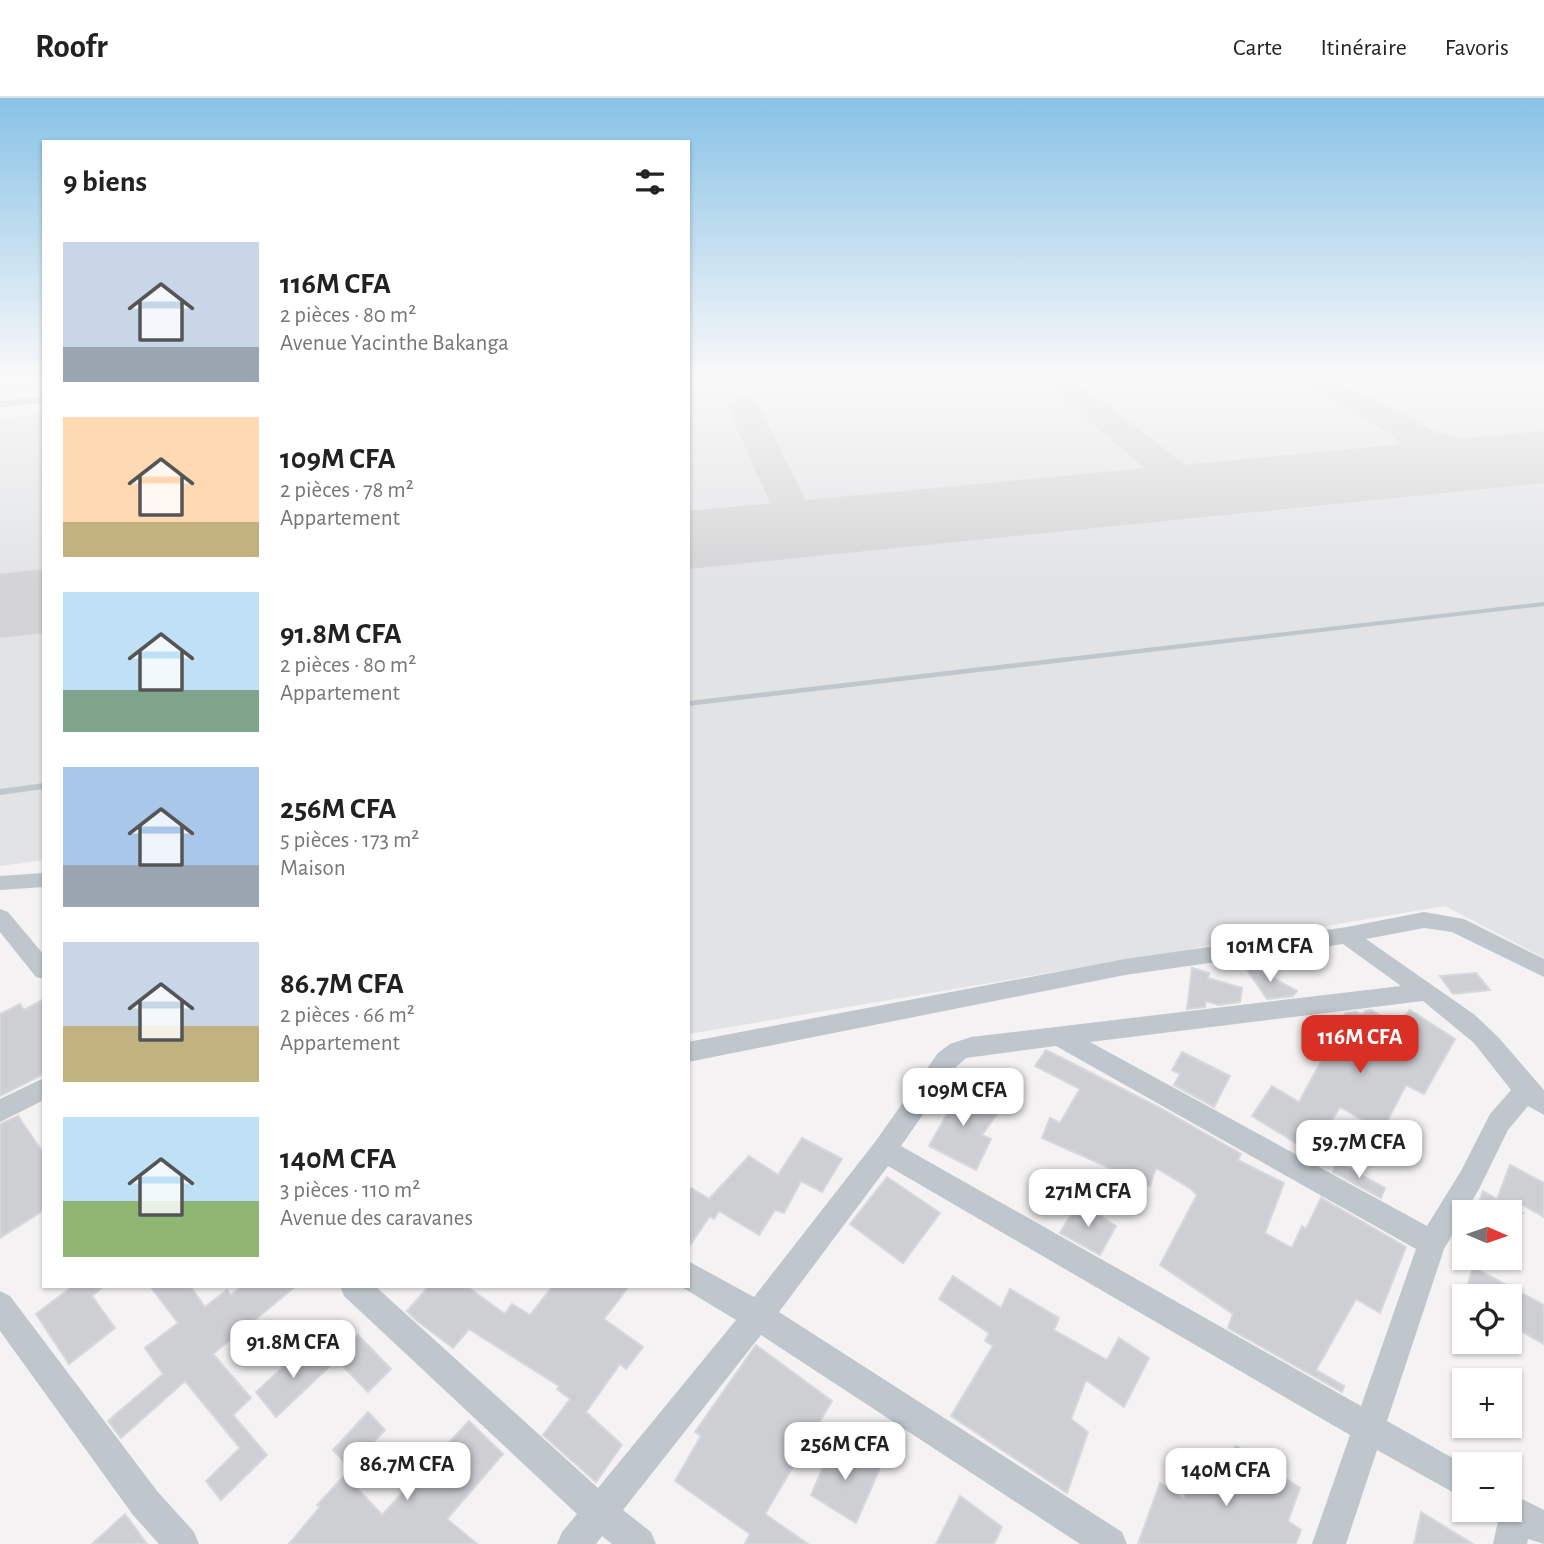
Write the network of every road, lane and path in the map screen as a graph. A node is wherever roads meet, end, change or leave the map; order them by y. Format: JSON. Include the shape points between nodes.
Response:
{"nodes":[{"id":1,"x":1544,"y":604,"type":"edge"},
{"id":2,"x":690,"y":704,"type":"edge"},
{"id":3,"x":42,"y":786,"type":"edge"},
{"id":4,"x":0,"y":792,"type":"edge"},
{"id":5,"x":42,"y":880,"type":"edge"},
{"id":6,"x":0,"y":883,"type":"edge"},
{"id":7,"x":0,"y":916,"type":"edge"},
{"id":8,"x":1347,"y":935,"type":"junction"},
{"id":9,"x":42,"y":968,"type":"edge"},
{"id":10,"x":1544,"y":969,"type":"edge"},
{"id":11,"x":1428,"y":992,"type":"junction"},
{"id":12,"x":1058,"y":1037,"type":"junction"},
{"id":13,"x":690,"y":1052,"type":"edge"},
{"id":14,"x":42,"y":1089,"type":"edge"},
{"id":15,"x":1535,"y":1098,"type":"edge"},
{"id":16,"x":0,"y":1111,"type":"edge"},
{"id":17,"x":884,"y":1150,"type":"junction"},
{"id":18,"x":1432,"y":1242,"type":"junction"},
{"id":19,"x":690,"y":1276,"type":"edge"},
{"id":20,"x":356,"y":1288,"type":"edge"},
{"id":21,"x":0,"y":1306,"type":"edge"},
{"id":22,"x":758,"y":1316,"type":"junction"},
{"id":23,"x":1369,"y":1427,"type":"junction"},
{"id":24,"x":1452,"y":1475,"type":"edge"},
{"id":25,"x":599,"y":1512,"type":"junction"},
{"id":26,"x":182,"y":1544,"type":"edge"},
{"id":27,"x":574,"y":1544,"type":"edge"},
{"id":28,"x":639,"y":1544,"type":"edge"},
{"id":29,"x":1110,"y":1544,"type":"edge"},
{"id":30,"x":1329,"y":1544,"type":"edge"}],
"edges":[{"from":1,"to":2,"type":"lane"},
{"from":3,"to":4,"type":"lane"},
{"from":5,"to":6,"type":"street"},
{"from":7,"to":9,"type":"street"},
{"from":8,"to":10,"type":"street","via":[[1441,921],[1482,936]]},
{"from":8,"to":11,"type":"street"},
{"from":8,"to":13,"type":"street","via":[[1125,967]]},
{"from":11,"to":12,"type":"street"},
{"from":11,"to":15,"type":"street","via":[[1484,1037]]},
{"from":12,"to":17,"type":"street","via":[[958,1051]]},
{"from":12,"to":18,"type":"street"},
{"from":14,"to":16,"type":"street"},
{"from":15,"to":18,"type":"street","via":[[1500,1122]]},
{"from":17,"to":22,"type":"street"},
{"from":17,"to":23,"type":"street"},
{"from":18,"to":23,"type":"street"},
{"from":19,"to":22,"type":"street"},
{"from":20,"to":25,"type":"street"},
{"from":21,"to":26,"type":"street","via":[[145,1503]]},
{"from":22,"to":25,"type":"street"},
{"from":22,"to":29,"type":"street"},
{"from":23,"to":24,"type":"street"},
{"from":23,"to":30,"type":"street"},
{"from":25,"to":27,"type":"street"},
{"from":25,"to":28,"type":"street"}]}
